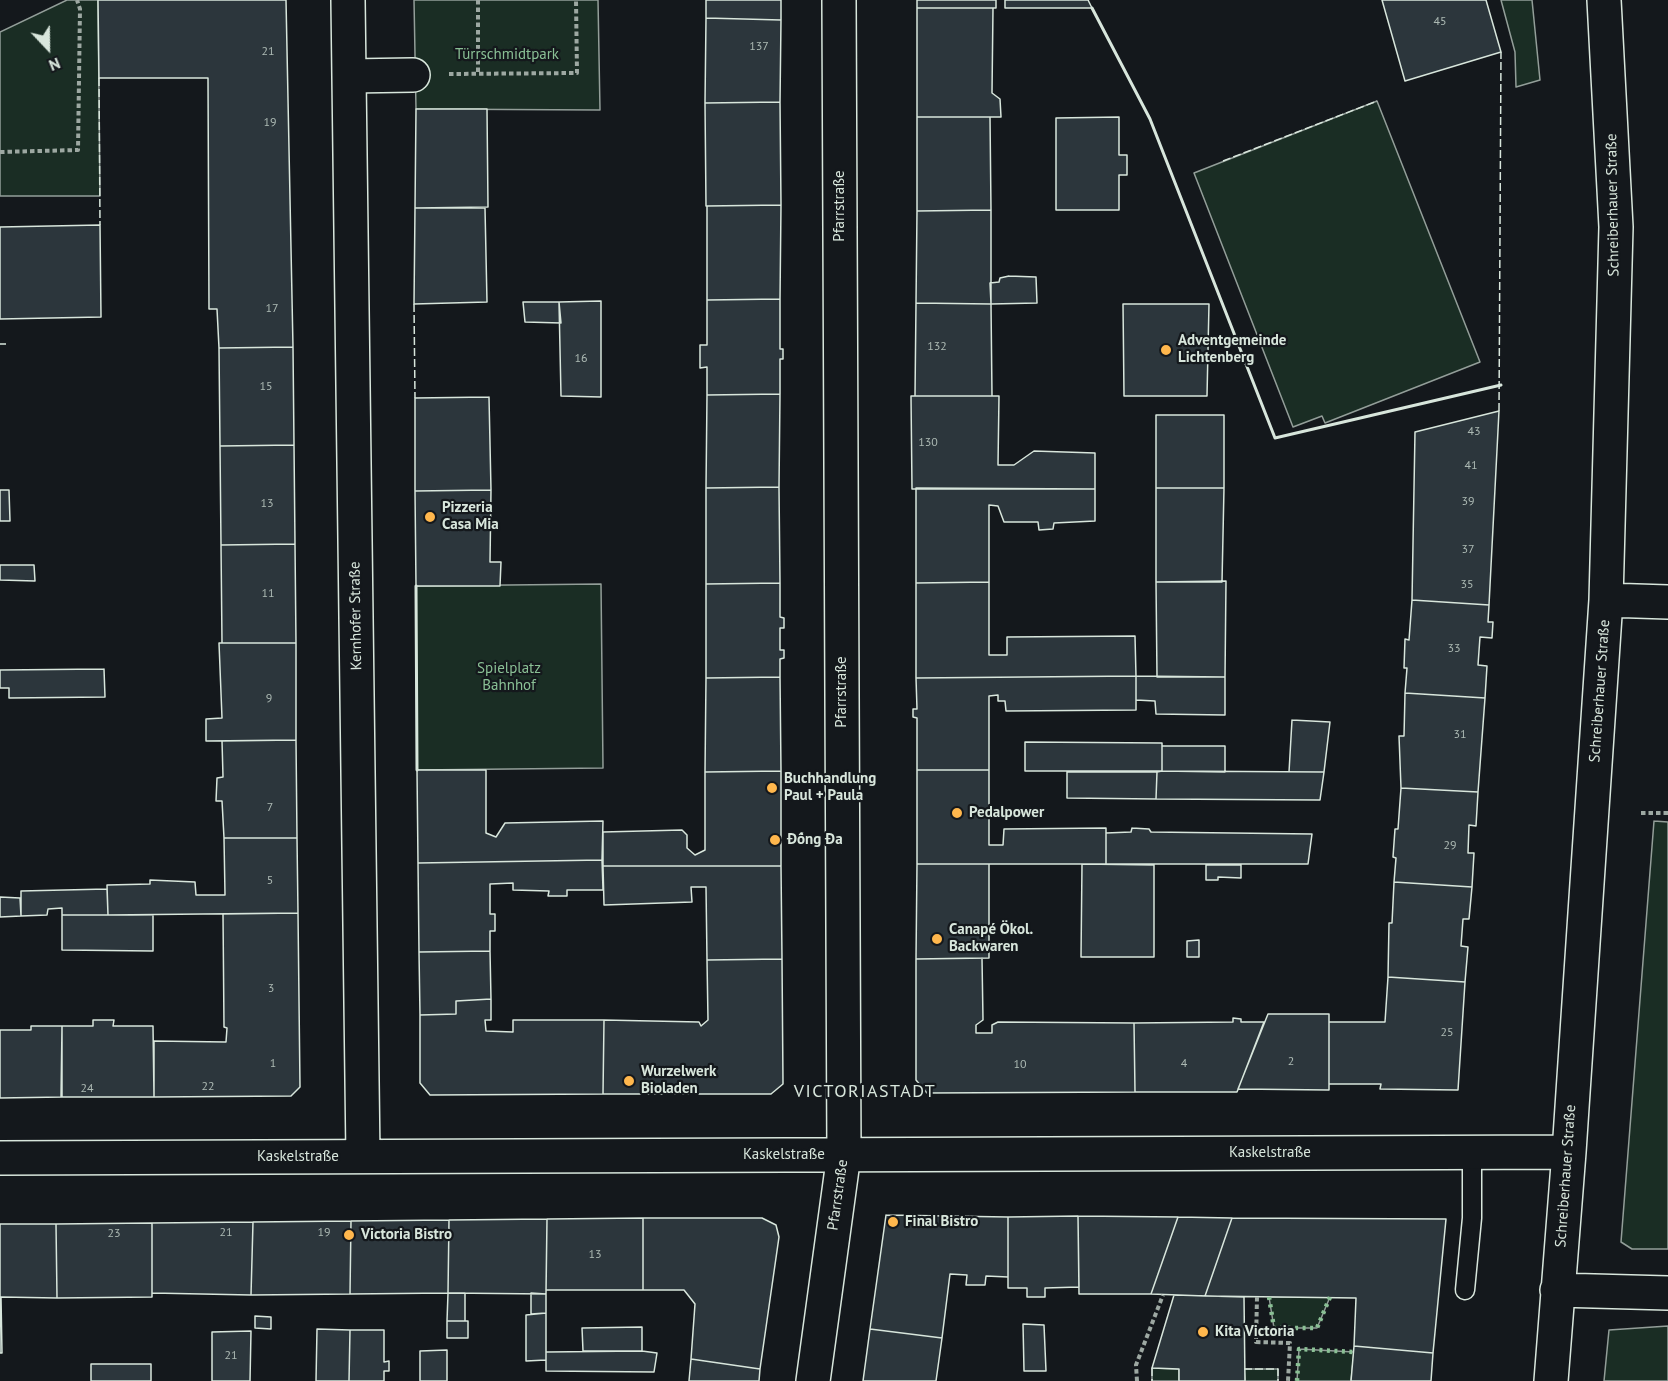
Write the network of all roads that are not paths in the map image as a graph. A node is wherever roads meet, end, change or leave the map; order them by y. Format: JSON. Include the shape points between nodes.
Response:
{"nodes":[{"id":1,"x":348,"y":0,"type":"edge"},
{"id":2,"x":839,"y":0,"type":"edge"},
{"id":3,"x":1604,"y":0,"type":"edge"},
{"id":4,"x":413,"y":75,"type":"road end"},
{"id":5,"x":349,"y":76,"type":"junction"},
{"id":6,"x":1606,"y":600,"type":"junction"},
{"id":7,"x":1668,"y":602,"type":"edge"},
{"id":8,"x":1569,"y":1152,"type":"junction"},
{"id":9,"x":1472,"y":1153,"type":"junction"},
{"id":10,"x":844,"y":1154,"type":"junction"},
{"id":11,"x":363,"y":1156,"type":"junction"},
{"id":12,"x":0,"y":1158,"type":"edge"},
{"id":13,"x":1465,"y":1290,"type":"dead end"},
{"id":14,"x":1557,"y":1290,"type":"junction"},
{"id":15,"x":1668,"y":1293,"type":"edge"},
{"id":16,"x":813,"y":1381,"type":"edge"},
{"id":17,"x":1551,"y":1381,"type":"edge"}],
"edges":[{"from":1,"to":5,"type":"street","name":"Kernhofer Straße"},
{"from":2,"to":10,"type":"street","name":"Pfarrstraße"},
{"from":3,"to":6,"type":"street","name":"Schreiberhauer Straße","via":[[1616,227]]},
{"from":4,"to":5,"type":"street"},
{"from":5,"to":11,"type":"street","name":"Kernhofer Straße"},
{"from":6,"to":7,"type":"street"},
{"from":6,"to":8,"type":"street","name":"Schreiberhauer Straße"},
{"from":8,"to":9,"type":"street","name":"Kaskelstraße"},
{"from":8,"to":14,"type":"street","name":"Schreiberhauer Straße"},
{"from":9,"to":10,"type":"street","name":"Kaskelstraße"},
{"from":9,"to":13,"type":"lane","via":[[1472,1218]]},
{"from":10,"to":11,"type":"street","name":"Kaskelstraße"},
{"from":10,"to":16,"type":"street","name":"Pfarrstraße"},
{"from":11,"to":12,"type":"street","name":"Kaskelstraße"},
{"from":14,"to":15,"type":"street"},
{"from":14,"to":17,"type":"street","name":"Schreiberhauer Straße"}]}
